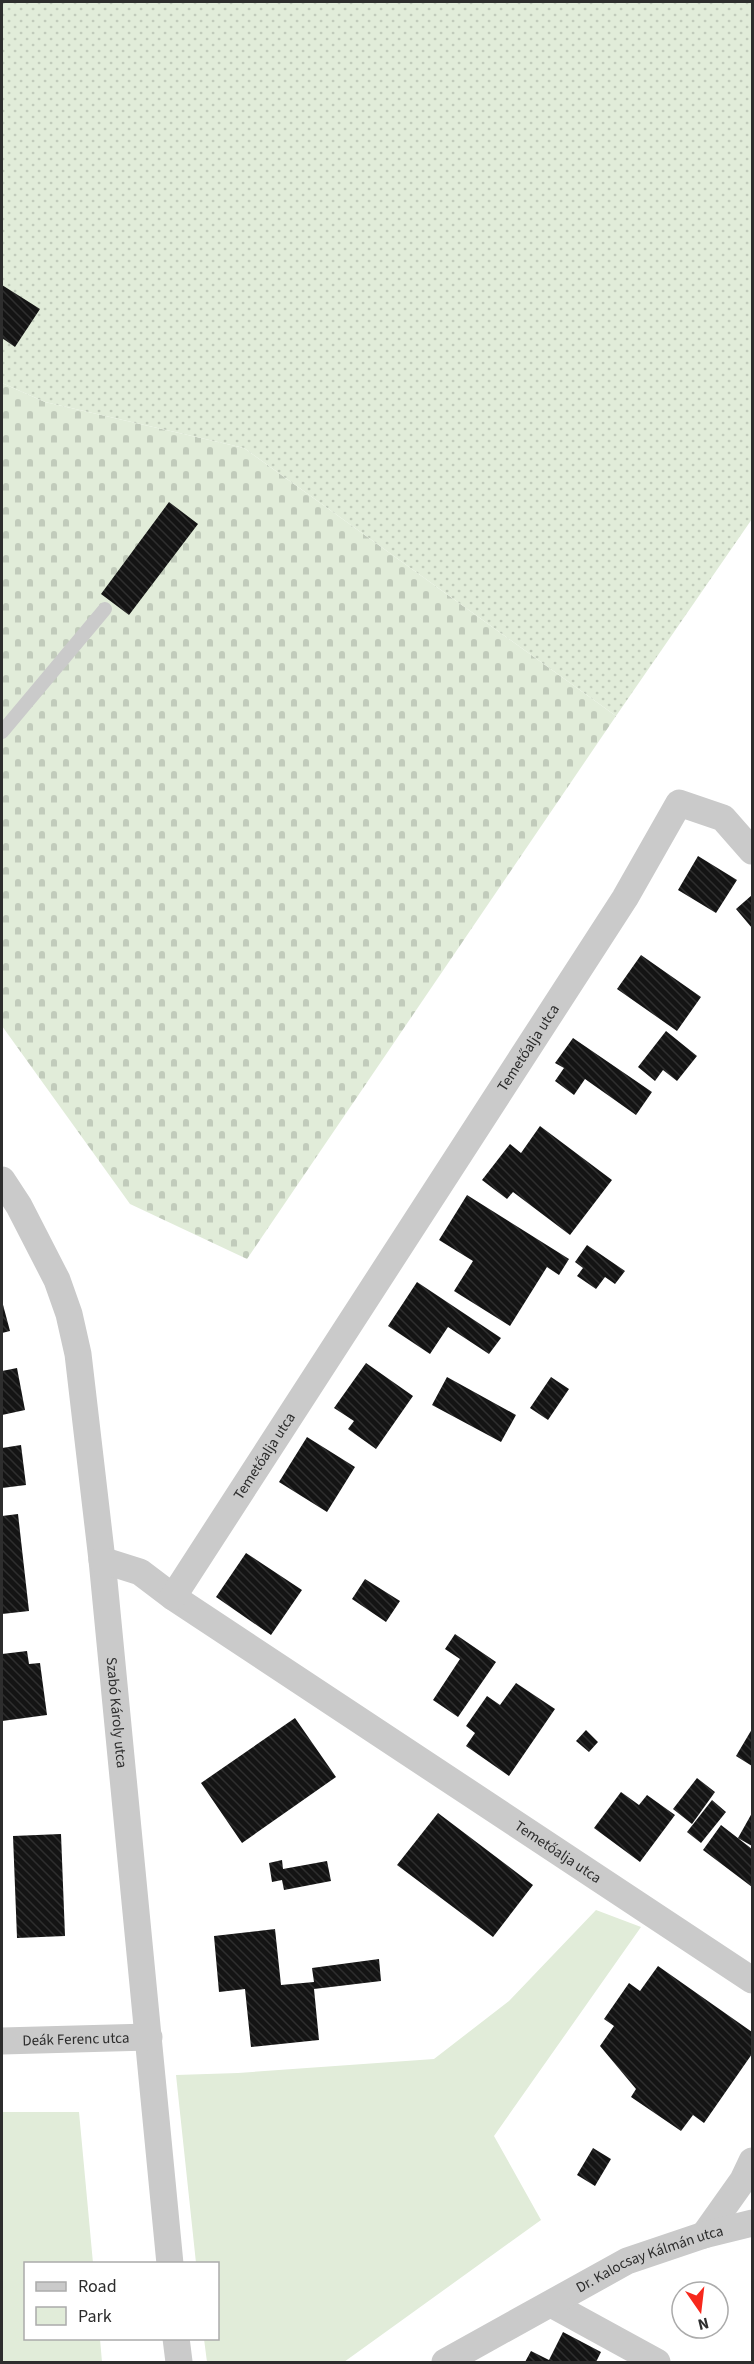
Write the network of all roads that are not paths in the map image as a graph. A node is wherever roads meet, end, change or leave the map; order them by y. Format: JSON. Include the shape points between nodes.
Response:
{"nodes":[{"id":1,"x":105,"y":609,"type":"dead end"},
{"id":2,"x":2,"y":732,"type":"edge"},
{"id":3,"x":753,"y":851,"type":"edge"},
{"id":4,"x":2,"y":1180,"type":"edge"},
{"id":5,"x":102,"y":1560,"type":"junction"},
{"id":6,"x":173,"y":1597,"type":"junction"},
{"id":7,"x":753,"y":1980,"type":"edge"},
{"id":8,"x":149,"y":2037,"type":"junction"},
{"id":9,"x":2,"y":2041,"type":"edge"},
{"id":10,"x":753,"y":2161,"type":"edge"},
{"id":11,"x":753,"y":2223,"type":"edge"},
{"id":12,"x":704,"y":2235,"type":"junction"},
{"id":13,"x":170,"y":2262,"type":"edge"},
{"id":14,"x":551,"y":2304,"type":"junction"},
{"id":15,"x":176,"y":2340,"type":"edge"},
{"id":16,"x":178,"y":2362,"type":"edge"},
{"id":17,"x":445,"y":2362,"type":"edge"},
{"id":18,"x":657,"y":2362,"type":"edge"}],
"edges":[{"from":1,"to":2,"type":"lane"},
{"from":3,"to":6,"type":"street","name":"Temetőalja utca","via":[[723,819],[680,803],[618,908]]},
{"from":4,"to":5,"type":"street","name":"Szabó Károly utca","via":[[40,1245],[69,1314],[86,1412]]},
{"from":5,"to":6,"type":"street","via":[[140,1572]]},
{"from":5,"to":8,"type":"street","name":"Szabó Károly utca"},
{"from":6,"to":7,"type":"street","name":"Temetőalja utca"},
{"from":8,"to":9,"type":"street","name":"Deák Ferenc utca"},
{"from":8,"to":13,"type":"street","name":"Szabó Károly utca"},
{"from":10,"to":12,"type":"street"},
{"from":11,"to":12,"type":"street","name":"Dr. Kalocsay Kálmán utca"},
{"from":12,"to":14,"type":"street","name":"Dr. Kalocsay Kálmán utca","via":[[627,2261]]},
{"from":14,"to":17,"type":"street","name":"Dr. Kalocsay Kálmán utca"},
{"from":14,"to":18,"type":"street"},
{"from":15,"to":16,"type":"street"}]}
